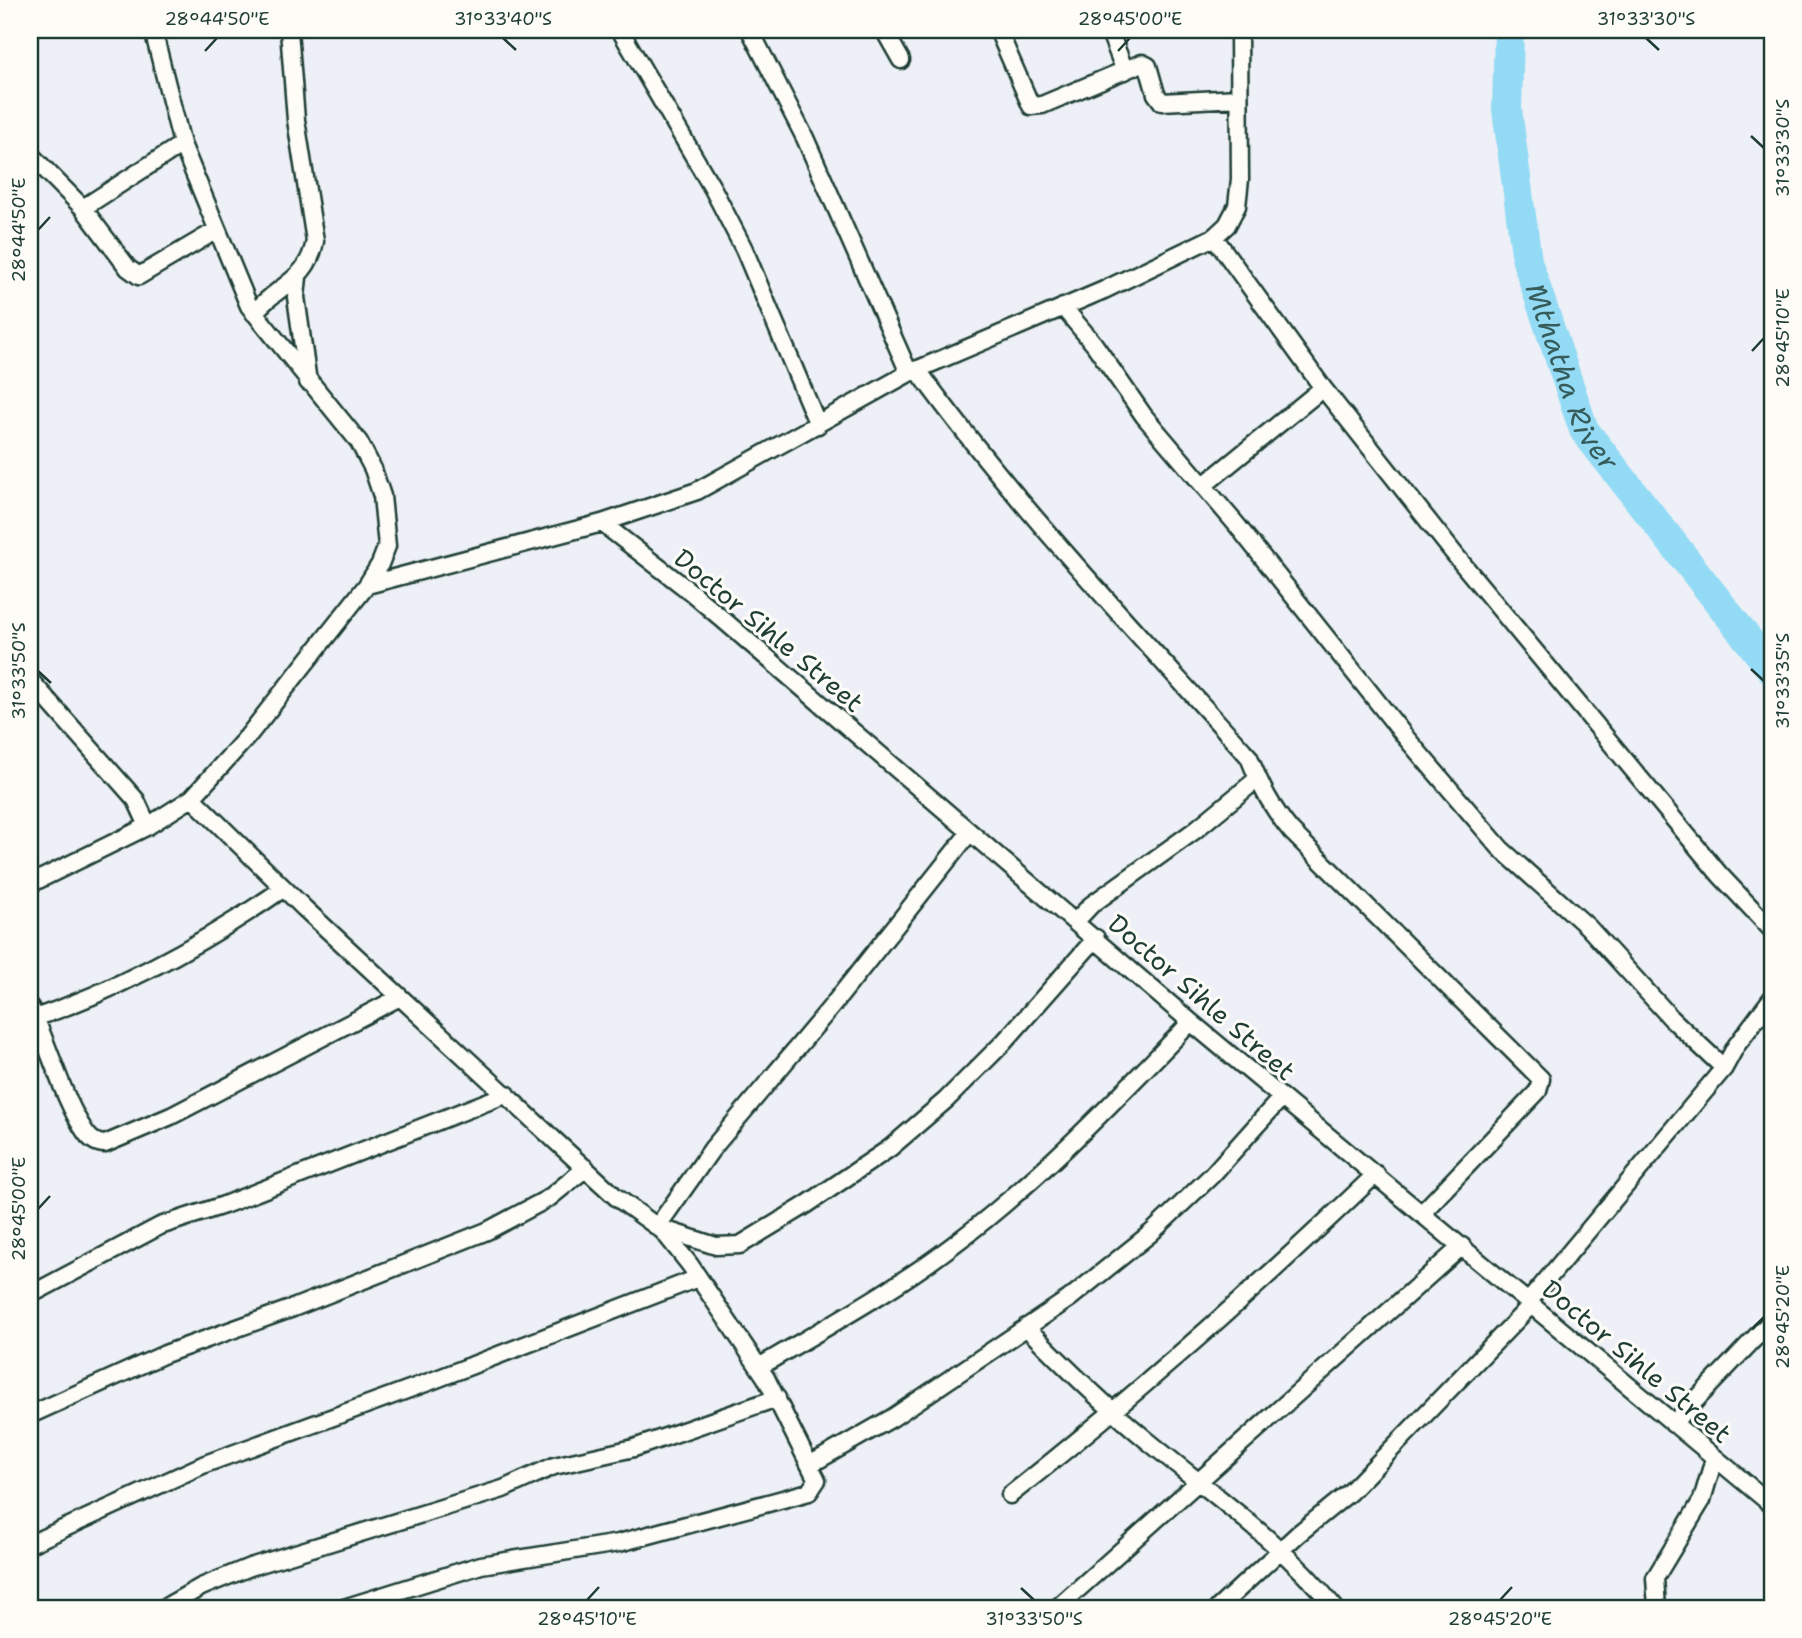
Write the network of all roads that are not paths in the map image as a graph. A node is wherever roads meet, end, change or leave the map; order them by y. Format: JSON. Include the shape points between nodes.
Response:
{"nodes":[{"id":1,"x":153,"y":30,"type":"edge"},
{"id":2,"x":289,"y":30,"type":"edge"},
{"id":3,"x":620,"y":30,"type":"edge"},
{"id":4,"x":750,"y":30,"type":"edge"},
{"id":5,"x":884,"y":30,"type":"edge"},
{"id":6,"x":998,"y":30,"type":"edge"},
{"id":7,"x":1109,"y":30,"type":"edge"},
{"id":8,"x":1239,"y":30,"type":"edge"},
{"id":9,"x":901,"y":60,"type":"dead end"},
{"id":10,"x":1125,"y":71,"type":"junction"},
{"id":11,"x":1239,"y":98,"type":"junction"},
{"id":12,"x":182,"y":144,"type":"junction"},
{"id":13,"x":30,"y":154,"type":"edge"},
{"id":14,"x":83,"y":208,"type":"junction"},
{"id":15,"x":217,"y":230,"type":"junction"},
{"id":16,"x":1214,"y":237,"type":"junction"},
{"id":17,"x":298,"y":277,"type":"junction"},
{"id":18,"x":1063,"y":307,"type":"junction"},
{"id":19,"x":254,"y":313,"type":"junction"},
{"id":20,"x":913,"y":371,"type":"junction"},
{"id":21,"x":309,"y":383,"type":"junction"},
{"id":22,"x":1323,"y":388,"type":"junction"},
{"id":23,"x":818,"y":425,"type":"junction"},
{"id":24,"x":1204,"y":485,"type":"junction"},
{"id":25,"x":602,"y":523,"type":"junction"},
{"id":26,"x":367,"y":584,"type":"junction"},
{"id":27,"x":30,"y":680,"type":"edge"},
{"id":28,"x":1256,"y":780,"type":"junction"},
{"id":29,"x":192,"y":798,"type":"junction"},
{"id":30,"x":148,"y":826,"type":"junction"},
{"id":31,"x":970,"y":832,"type":"junction"},
{"id":32,"x":30,"y":884,"type":"edge"},
{"id":33,"x":284,"y":888,"type":"junction"},
{"id":34,"x":1076,"y":921,"type":"junction"},
{"id":35,"x":1772,"y":930,"type":"edge"},
{"id":36,"x":1096,"y":938,"type":"junction"},
{"id":37,"x":400,"y":997,"type":"junction"},
{"id":38,"x":1772,"y":998,"type":"edge"},
{"id":39,"x":33,"y":1012,"type":"edge"},
{"id":40,"x":1191,"y":1022,"type":"junction"},
{"id":41,"x":1724,"y":1068,"type":"junction"},
{"id":42,"x":507,"y":1094,"type":"junction"},
{"id":43,"x":1281,"y":1098,"type":"junction"},
{"id":44,"x":586,"y":1168,"type":"junction"},
{"id":45,"x":1376,"y":1174,"type":"junction"},
{"id":46,"x":1422,"y":1213,"type":"junction"},
{"id":47,"x":657,"y":1227,"type":"junction"},
{"id":48,"x":1462,"y":1246,"type":"junction"},
{"id":49,"x":698,"y":1278,"type":"junction"},
{"id":50,"x":30,"y":1295,"type":"edge"},
{"id":51,"x":1530,"y":1302,"type":"junction"},
{"id":52,"x":1772,"y":1320,"type":"edge"},
{"id":53,"x":1026,"y":1327,"type":"junction"},
{"id":54,"x":759,"y":1367,"type":"junction"},
{"id":55,"x":777,"y":1398,"type":"junction"},
{"id":56,"x":1115,"y":1412,"type":"junction"},
{"id":57,"x":30,"y":1415,"type":"edge"},
{"id":58,"x":1673,"y":1424,"type":"junction"},
{"id":59,"x":1714,"y":1459,"type":"junction"},
{"id":60,"x":811,"y":1464,"type":"junction"},
{"id":61,"x":1199,"y":1481,"type":"junction"},
{"id":62,"x":1010,"y":1495,"type":"dead end"},
{"id":63,"x":1768,"y":1495,"type":"edge"},
{"id":64,"x":30,"y":1544,"type":"edge"},
{"id":65,"x":1278,"y":1551,"type":"junction"},
{"id":66,"x":164,"y":1608,"type":"edge"},
{"id":67,"x":344,"y":1608,"type":"edge"},
{"id":68,"x":1057,"y":1608,"type":"edge"},
{"id":69,"x":1218,"y":1608,"type":"edge"},
{"id":70,"x":1335,"y":1608,"type":"edge"},
{"id":71,"x":1657,"y":1608,"type":"edge"}],
"edges":[{"from":1,"to":12,"type":"street"},
{"from":2,"to":17,"type":"street","via":[[296,120],[316,230],[312,257]]},
{"from":3,"to":23,"type":"street","via":[[744,249]]},
{"from":4,"to":20,"type":"street"},
{"from":5,"to":9,"type":"street"},
{"from":6,"to":10,"type":"street","via":[[1031,106]]},
{"from":7,"to":10,"type":"street"},
{"from":8,"to":11,"type":"street"},
{"from":10,"to":11,"type":"street","via":[[1148,66],[1162,102]]},
{"from":11,"to":16,"type":"street","via":[[1237,206]]},
{"from":12,"to":14,"type":"street"},
{"from":12,"to":15,"type":"street"},
{"from":13,"to":14,"type":"street"},
{"from":14,"to":15,"type":"street","via":[[139,276]]},
{"from":15,"to":19,"type":"street"},
{"from":16,"to":18,"type":"street"},
{"from":16,"to":22,"type":"street"},
{"from":17,"to":19,"type":"street"},
{"from":17,"to":21,"type":"street","via":[[296,297]]},
{"from":18,"to":20,"type":"street"},
{"from":18,"to":24,"type":"street","via":[[1144,416]]},
{"from":19,"to":21,"type":"street"},
{"from":20,"to":23,"type":"street"},
{"from":20,"to":28,"type":"street","via":[[1057,543],[1249,757]]},
{"from":21,"to":26,"type":"street","via":[[359,442],[382,496],[387,546]]},
{"from":22,"to":24,"type":"street"},
{"from":22,"to":35,"type":"street","via":[[1720,875]]},
{"from":23,"to":25,"type":"street","via":[[696,491]]},
{"from":24,"to":41,"type":"street","via":[[1501,849],[1597,936],[1671,1018]]},
{"from":25,"to":26,"type":"street"},
{"from":25,"to":31,"type":"street","name":"Doctor Sihle Street","via":[[692,593]]},
{"from":26,"to":29,"type":"street","via":[[248,736]]},
{"from":27,"to":30,"type":"street","via":[[136,800]]},
{"from":28,"to":34,"type":"street"},
{"from":28,"to":46,"type":"street","via":[[1291,831],[1541,1079],[1538,1091]]},
{"from":29,"to":30,"type":"street"},
{"from":29,"to":33,"type":"street"},
{"from":30,"to":32,"type":"street"},
{"from":31,"to":34,"type":"street","name":"Doctor Sihle Street"},
{"from":31,"to":47,"type":"street","via":[[712,1149]]},
{"from":33,"to":37,"type":"street"},
{"from":33,"to":39,"type":"street","via":[[234,922],[108,991]]},
{"from":34,"to":36,"type":"street","name":"Doctor Sihle Street"},
{"from":36,"to":40,"type":"street","name":"Doctor Sihle Street"},
{"from":36,"to":47,"type":"street","via":[[946,1100],[890,1148],[806,1206],[740,1245],[716,1246]]},
{"from":37,"to":39,"type":"street","via":[[171,1116],[104,1144],[86,1133]]},
{"from":37,"to":42,"type":"street"},
{"from":38,"to":41,"type":"street"},
{"from":40,"to":43,"type":"street","name":"Doctor Sihle Street"},
{"from":40,"to":54,"type":"street","via":[[1067,1149],[982,1223],[922,1269]]},
{"from":41,"to":51,"type":"street"},
{"from":42,"to":44,"type":"street"},
{"from":42,"to":50,"type":"street","via":[[160,1226]]},
{"from":43,"to":45,"type":"street","name":"Doctor Sihle Street"},
{"from":43,"to":53,"type":"street","via":[[1212,1175],[1151,1233]]},
{"from":44,"to":47,"type":"street"},
{"from":44,"to":57,"type":"street","via":[[549,1198],[487,1231],[164,1354]]},
{"from":45,"to":46,"type":"street","name":"Doctor Sihle Street"},
{"from":45,"to":56,"type":"street"},
{"from":46,"to":48,"type":"street","name":"Doctor Sihle Street"},
{"from":47,"to":49,"type":"street","via":[[676,1245]]},
{"from":48,"to":51,"type":"street","name":"Doctor Sihle Street"},
{"from":48,"to":61,"type":"street"},
{"from":49,"to":54,"type":"street"},
{"from":49,"to":64,"type":"street","via":[[205,1464]]},
{"from":51,"to":58,"type":"street","name":"Doctor Sihle Street"},
{"from":51,"to":65,"type":"street","via":[[1350,1492]]},
{"from":52,"to":58,"type":"street"},
{"from":53,"to":56,"type":"street"},
{"from":53,"to":60,"type":"street","via":[[892,1418]]},
{"from":54,"to":55,"type":"street"},
{"from":55,"to":60,"type":"street"},
{"from":55,"to":66,"type":"street","via":[[634,1448],[554,1466],[503,1489],[250,1567]]},
{"from":56,"to":61,"type":"street"},
{"from":56,"to":62,"type":"street"},
{"from":58,"to":59,"type":"street","name":"Doctor Sihle Street"},
{"from":59,"to":63,"type":"street","name":"Doctor Sihle Street"},
{"from":59,"to":71,"type":"street","via":[[1702,1500],[1655,1578]]},
{"from":60,"to":67,"type":"street","via":[[816,1486],[800,1495],[619,1543],[481,1566]]},
{"from":61,"to":65,"type":"street"},
{"from":61,"to":68,"type":"street"},
{"from":65,"to":69,"type":"street"},
{"from":65,"to":70,"type":"street"}]}
